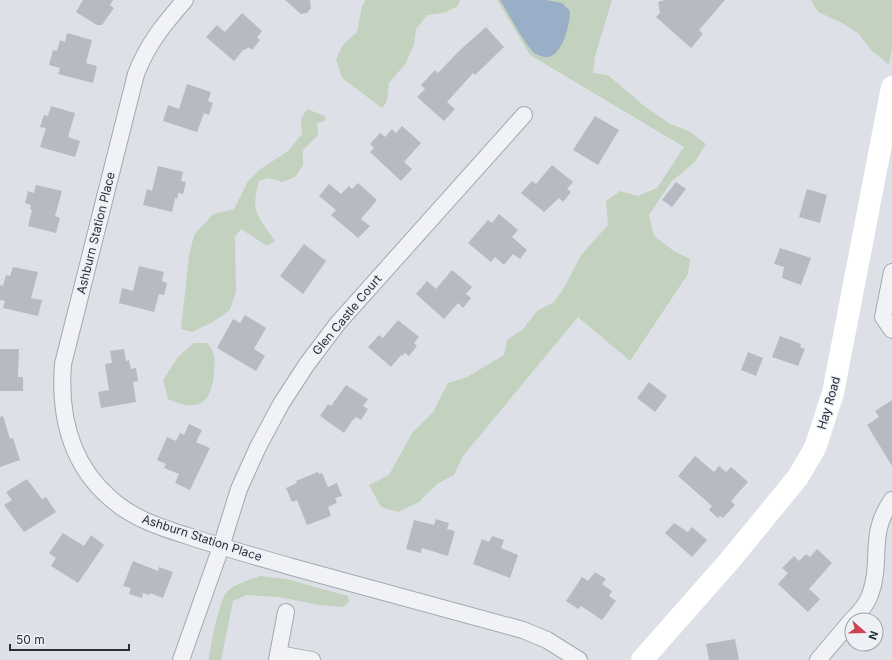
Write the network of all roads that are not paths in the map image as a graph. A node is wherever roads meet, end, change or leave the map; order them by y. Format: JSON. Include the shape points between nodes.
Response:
{"nodes":[{"id":1,"x":185,"y":0,"type":"edge"},
{"id":2,"x":892,"y":87,"type":"edge"},
{"id":3,"x":524,"y":115,"type":"dead end"},
{"id":4,"x":892,"y":272,"type":"edge"},
{"id":5,"x":892,"y":330,"type":"edge"},
{"id":6,"x":892,"y":500,"type":"edge"},
{"id":7,"x":221,"y":547,"type":"junction"},
{"id":8,"x":286,"y":612,"type":"dead end"},
{"id":9,"x":858,"y":612,"type":"edge"},
{"id":10,"x":844,"y":629,"type":"edge"},
{"id":11,"x":278,"y":657,"type":"edge"},
{"id":12,"x":181,"y":660,"type":"edge"},
{"id":13,"x":312,"y":660,"type":"edge"},
{"id":14,"x":579,"y":660,"type":"edge"},
{"id":15,"x":642,"y":660,"type":"edge"},
{"id":16,"x":818,"y":660,"type":"edge"}],
"edges":[{"from":1,"to":7,"type":"street","name":"Ashburn Station Place","via":[[157,33],[144,53],[136,74],[63,364],[61,390],[63,415],[70,439],[87,471],[110,498],[132,515]]},
{"from":2,"to":15,"type":"street","name":"Hay Road","via":[[833,393],[815,448],[798,477],[731,559]]},
{"from":3,"to":7,"type":"street","name":"Glen Castle Court","via":[[338,323],[307,364],[281,404],[258,447],[239,489]]},
{"from":4,"to":5,"type":"street","via":[[883,317]]},
{"from":6,"to":9,"type":"street","via":[[881,517],[876,535],[874,582],[870,597]]},
{"from":7,"to":12,"type":"street","name":"Glen Castle Court"},
{"from":7,"to":14,"type":"street","name":"Ashburn Station Place","via":[[523,630],[547,640]]},
{"from":8,"to":11,"type":"street"},
{"from":10,"to":16,"type":"street"},
{"from":11,"to":13,"type":"street"}]}
